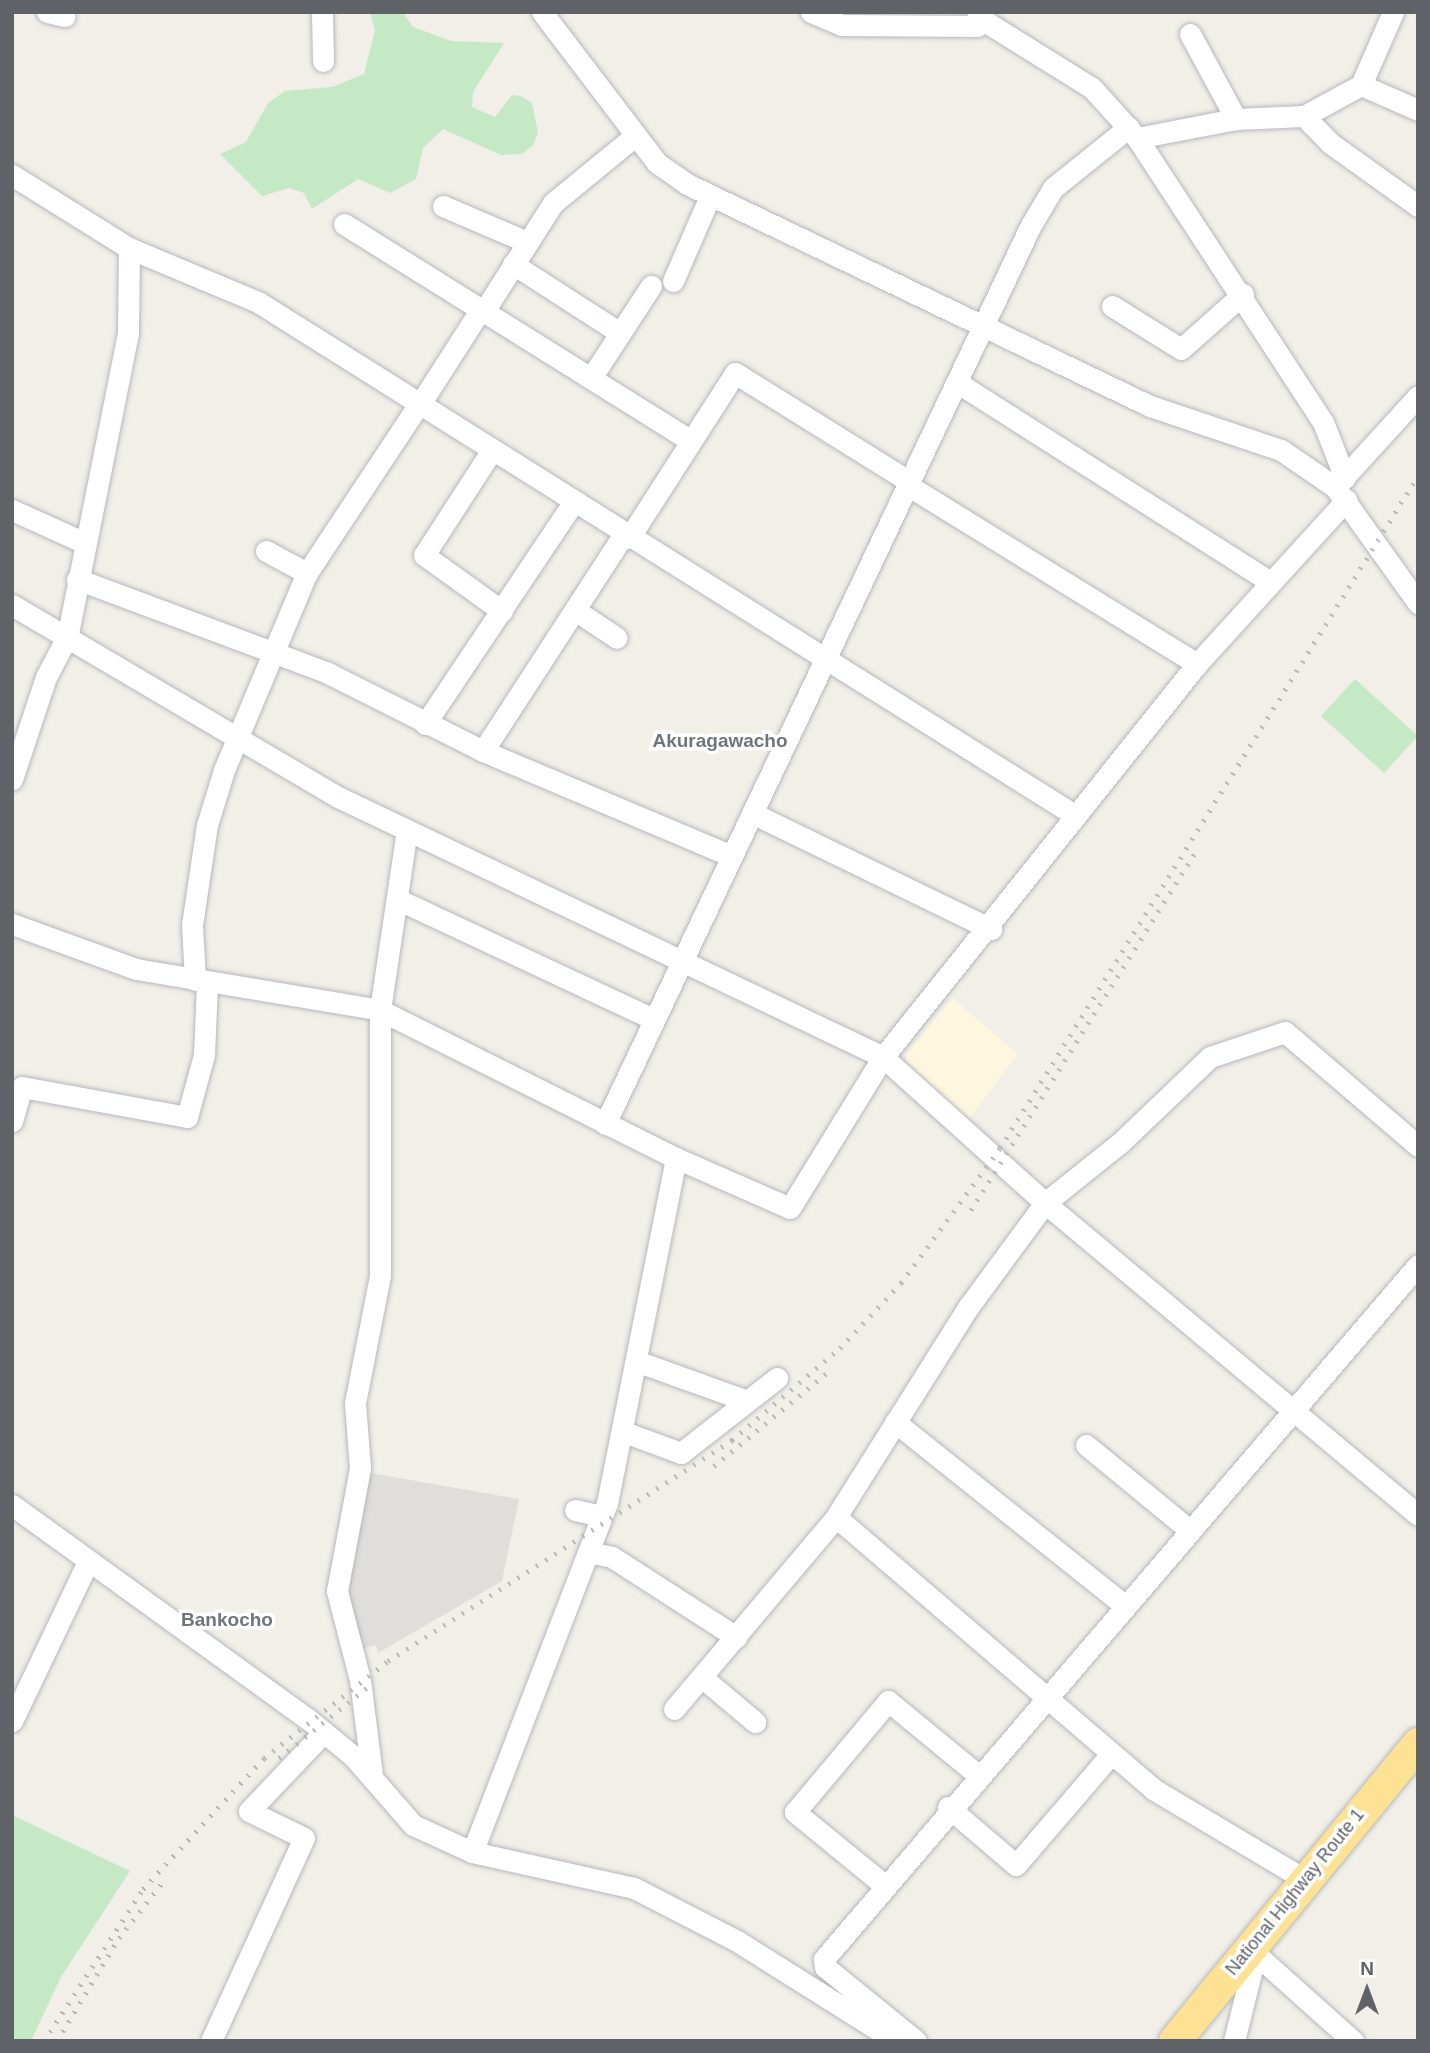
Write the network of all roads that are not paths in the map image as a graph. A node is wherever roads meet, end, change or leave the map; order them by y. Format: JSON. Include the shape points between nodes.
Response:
{"nodes":[{"id":1,"x":322,"y":12,"type":"edge"},
{"id":2,"x":542,"y":12,"type":"edge"},
{"id":3,"x":811,"y":12,"type":"edge"},
{"id":4,"x":1393,"y":12,"type":"edge"},
{"id":5,"x":978,"y":14,"type":"edge"},
{"id":6,"x":1190,"y":34,"type":"dead end"},
{"id":7,"x":323,"y":61,"type":"dead end"},
{"id":8,"x":1362,"y":85,"type":"junction"},
{"id":9,"x":1418,"y":110,"type":"edge"},
{"id":10,"x":1304,"y":116,"type":"junction"},
{"id":11,"x":1236,"y":119,"type":"junction"},
{"id":12,"x":1133,"y":133,"type":"junction"},
{"id":13,"x":636,"y":135,"type":"junction"},
{"id":14,"x":12,"y":175,"type":"edge"},
{"id":15,"x":710,"y":195,"type":"junction"},
{"id":16,"x":443,"y":206,"type":"dead end"},
{"id":17,"x":1418,"y":206,"type":"edge"},
{"id":18,"x":344,"y":224,"type":"dead end"},
{"id":19,"x":527,"y":242,"type":"junction"},
{"id":20,"x":130,"y":248,"type":"junction"},
{"id":21,"x":513,"y":264,"type":"junction"},
{"id":22,"x":673,"y":281,"type":"dead end"},
{"id":23,"x":651,"y":286,"type":"dead end"},
{"id":24,"x":1242,"y":294,"type":"junction"},
{"id":25,"x":1112,"y":306,"type":"dead end"},
{"id":26,"x":482,"y":310,"type":"junction"},
{"id":27,"x":985,"y":325,"type":"junction"},
{"id":28,"x":620,"y":333,"type":"junction"},
{"id":29,"x":591,"y":378,"type":"junction"},
{"id":30,"x":958,"y":383,"type":"junction"},
{"id":31,"x":1418,"y":396,"type":"edge"},
{"id":32,"x":420,"y":404,"type":"junction"},
{"id":33,"x":691,"y":441,"type":"junction"},
{"id":34,"x":492,"y":450,"type":"junction"},
{"id":35,"x":909,"y":484,"type":"junction"},
{"id":36,"x":1342,"y":488,"type":"junction"},
{"id":37,"x":573,"y":503,"type":"junction"},
{"id":38,"x":12,"y":510,"type":"edge"},
{"id":39,"x":626,"y":536,"type":"junction"},
{"id":40,"x":83,"y":542,"type":"junction"},
{"id":41,"x":266,"y":551,"type":"dead end"},
{"id":42,"x":307,"y":573,"type":"junction"},
{"id":43,"x":77,"y":579,"type":"junction"},
{"id":44,"x":1269,"y":581,"type":"junction"},
{"id":45,"x":1418,"y":603,"type":"edge"},
{"id":46,"x":12,"y":605,"type":"edge"},
{"id":47,"x":575,"y":610,"type":"junction"},
{"id":48,"x":502,"y":611,"type":"junction"},
{"id":49,"x":68,"y":637,"type":"junction"},
{"id":50,"x":617,"y":638,"type":"dead end"},
{"id":51,"x":275,"y":650,"type":"junction"},
{"id":52,"x":824,"y":661,"type":"junction"},
{"id":53,"x":1197,"y":664,"type":"junction"},
{"id":54,"x":425,"y":724,"type":"junction"},
{"id":55,"x":238,"y":737,"type":"junction"},
{"id":56,"x":483,"y":751,"type":"junction"},
{"id":57,"x":12,"y":779,"type":"edge"},
{"id":58,"x":752,"y":813,"type":"junction"},
{"id":59,"x":1076,"y":816,"type":"junction"},
{"id":60,"x":407,"y":830,"type":"junction"},
{"id":61,"x":731,"y":856,"type":"junction"},
{"id":62,"x":397,"y":899,"type":"junction"},
{"id":63,"x":12,"y":924,"type":"edge"},
{"id":64,"x":991,"y":929,"type":"junction"},
{"id":65,"x":681,"y":960,"type":"junction"},
{"id":66,"x":201,"y":981,"type":"junction"},
{"id":67,"x":380,"y":1010,"type":"junction"},
{"id":68,"x":653,"y":1019,"type":"junction"},
{"id":69,"x":883,"y":1057,"type":"junction"},
{"id":70,"x":12,"y":1121,"type":"edge"},
{"id":71,"x":605,"y":1124,"type":"junction"},
{"id":72,"x":1418,"y":1146,"type":"edge"},
{"id":73,"x":676,"y":1158,"type":"junction"},
{"id":74,"x":1045,"y":1203,"type":"junction"},
{"id":75,"x":1418,"y":1265,"type":"edge"},
{"id":76,"x":636,"y":1361,"type":"junction"},
{"id":77,"x":777,"y":1378,"type":"dead end"},
{"id":78,"x":747,"y":1401,"type":"junction"},
{"id":79,"x":1294,"y":1409,"type":"junction"},
{"id":80,"x":895,"y":1422,"type":"junction"},
{"id":81,"x":624,"y":1432,"type":"junction"},
{"id":82,"x":1086,"y":1445,"type":"dead end"},
{"id":83,"x":12,"y":1505,"type":"edge"},
{"id":84,"x":575,"y":1510,"type":"dead end"},
{"id":85,"x":1418,"y":1515,"type":"edge"},
{"id":86,"x":601,"y":1516,"type":"junction"},
{"id":87,"x":836,"y":1517,"type":"junction"},
{"id":88,"x":1187,"y":1528,"type":"junction"},
{"id":89,"x":592,"y":1553,"type":"junction"},
{"id":90,"x":88,"y":1562,"type":"junction"},
{"id":91,"x":1123,"y":1604,"type":"junction"},
{"id":92,"x":736,"y":1637,"type":"junction"},
{"id":93,"x":704,"y":1679,"type":"junction"},
{"id":94,"x":1043,"y":1696,"type":"junction"},
{"id":95,"x":674,"y":1709,"type":"dead end"},
{"id":96,"x":12,"y":1721,"type":"edge"},
{"id":97,"x":755,"y":1722,"type":"dead end"},
{"id":98,"x":324,"y":1732,"type":"junction"},
{"id":99,"x":1418,"y":1744,"type":"edge"},
{"id":100,"x":1111,"y":1754,"type":"junction"},
{"id":101,"x":977,"y":1774,"type":"junction"},
{"id":102,"x":372,"y":1775,"type":"junction"},
{"id":103,"x":948,"y":1807,"type":"junction"},
{"id":104,"x":472,"y":1852,"type":"junction"},
{"id":105,"x":1304,"y":1879,"type":"junction"},
{"id":106,"x":883,"y":1884,"type":"junction"},
{"id":107,"x":1252,"y":1951,"type":"junction"},
{"id":108,"x":211,"y":2041,"type":"edge"},
{"id":109,"x":896,"y":2041,"type":"edge"},
{"id":110,"x":916,"y":2041,"type":"edge"},
{"id":111,"x":1175,"y":2041,"type":"edge"},
{"id":112,"x":1234,"y":2041,"type":"edge"},
{"id":113,"x":1353,"y":2041,"type":"edge"}],
"edges":[{"from":1,"to":7,"type":"street"},
{"from":2,"to":13,"type":"street"},
{"from":3,"to":5,"type":"street","via":[[841,25],[977,26]]},
{"from":4,"to":8,"type":"street"},
{"from":5,"to":12,"type":"street","via":[[1092,88]]},
{"from":6,"to":11,"type":"street"},
{"from":8,"to":9,"type":"street"},
{"from":8,"to":10,"type":"street"},
{"from":10,"to":11,"type":"street"},
{"from":10,"to":17,"type":"street","via":[[1330,143]]},
{"from":11,"to":12,"type":"street"},
{"from":12,"to":24,"type":"street"},
{"from":12,"to":27,"type":"street","via":[[1053,188]]},
{"from":13,"to":15,"type":"street","via":[[657,163]]},
{"from":13,"to":19,"type":"street","via":[[553,203]]},
{"from":14,"to":20,"type":"street"},
{"from":15,"to":22,"type":"street"},
{"from":15,"to":27,"type":"street"},
{"from":16,"to":19,"type":"street"},
{"from":18,"to":26,"type":"street"},
{"from":19,"to":21,"type":"street"},
{"from":20,"to":32,"type":"street","via":[[258,302]]},
{"from":20,"to":40,"type":"street","via":[[128,333]]},
{"from":21,"to":26,"type":"street"},
{"from":21,"to":28,"type":"street"},
{"from":23,"to":28,"type":"street"},
{"from":24,"to":25,"type":"street","via":[[1181,349]]},
{"from":24,"to":36,"type":"street","via":[[1323,422]]},
{"from":26,"to":29,"type":"street"},
{"from":26,"to":32,"type":"street"},
{"from":27,"to":30,"type":"street"},
{"from":27,"to":36,"type":"street","via":[[1150,406],[1263,441]]},
{"from":28,"to":29,"type":"street"},
{"from":29,"to":33,"type":"street"},
{"from":30,"to":35,"type":"street"},
{"from":30,"to":44,"type":"street"},
{"from":31,"to":36,"type":"street"},
{"from":32,"to":34,"type":"street"},
{"from":32,"to":42,"type":"street"},
{"from":33,"to":35,"type":"street","via":[[735,373]]},
{"from":33,"to":39,"type":"street"},
{"from":34,"to":37,"type":"street"},
{"from":34,"to":48,"type":"street","via":[[424,555]]},
{"from":35,"to":52,"type":"street"},
{"from":35,"to":53,"type":"street"},
{"from":36,"to":44,"type":"street"},
{"from":36,"to":45,"type":"street"},
{"from":37,"to":39,"type":"street"},
{"from":37,"to":48,"type":"street"},
{"from":38,"to":40,"type":"street"},
{"from":39,"to":47,"type":"street"},
{"from":39,"to":52,"type":"street"},
{"from":40,"to":43,"type":"street"},
{"from":41,"to":42,"type":"street"},
{"from":42,"to":51,"type":"street"},
{"from":43,"to":49,"type":"street"},
{"from":43,"to":51,"type":"street"},
{"from":44,"to":53,"type":"street"},
{"from":46,"to":49,"type":"street"},
{"from":47,"to":50,"type":"street"},
{"from":47,"to":56,"type":"street"},
{"from":48,"to":54,"type":"street"},
{"from":49,"to":55,"type":"street"},
{"from":49,"to":57,"type":"street","via":[[46,677]]},
{"from":51,"to":54,"type":"street"},
{"from":51,"to":55,"type":"street"},
{"from":52,"to":58,"type":"street"},
{"from":52,"to":59,"type":"street"},
{"from":53,"to":59,"type":"street"},
{"from":54,"to":56,"type":"street"},
{"from":55,"to":60,"type":"street"},
{"from":55,"to":66,"type":"street","via":[[207,825],[192,925]]},
{"from":56,"to":61,"type":"street"},
{"from":58,"to":61,"type":"street"},
{"from":58,"to":64,"type":"street"},
{"from":59,"to":64,"type":"street"},
{"from":60,"to":62,"type":"street"},
{"from":60,"to":65,"type":"street"},
{"from":61,"to":65,"type":"street"},
{"from":62,"to":67,"type":"street"},
{"from":62,"to":68,"type":"street"},
{"from":63,"to":66,"type":"street","via":[[136,969]]},
{"from":64,"to":69,"type":"street"},
{"from":65,"to":68,"type":"street"},
{"from":65,"to":69,"type":"street"},
{"from":66,"to":67,"type":"street"},
{"from":66,"to":70,"type":"street","via":[[204,1055],[187,1117],[22,1087]]},
{"from":67,"to":71,"type":"street"},
{"from":67,"to":102,"type":"street","via":[[380,1275],[355,1403],[360,1468],[337,1591],[360,1680]]},
{"from":68,"to":71,"type":"street"},
{"from":69,"to":73,"type":"street","via":[[790,1208]]},
{"from":69,"to":74,"type":"street"},
{"from":71,"to":73,"type":"street"},
{"from":72,"to":74,"type":"street","via":[[1286,1032],[1271,1033],[1210,1057]]},
{"from":73,"to":76,"type":"street"},
{"from":74,"to":79,"type":"street"},
{"from":74,"to":80,"type":"street"},
{"from":75,"to":79,"type":"street"},
{"from":76,"to":78,"type":"street"},
{"from":76,"to":81,"type":"street"},
{"from":77,"to":78,"type":"street"},
{"from":78,"to":81,"type":"street","via":[[681,1453]]},
{"from":79,"to":85,"type":"street"},
{"from":79,"to":88,"type":"street"},
{"from":80,"to":87,"type":"street"},
{"from":80,"to":91,"type":"street"},
{"from":81,"to":86,"type":"street"},
{"from":82,"to":88,"type":"street"},
{"from":83,"to":90,"type":"street"},
{"from":84,"to":86,"type":"street"},
{"from":86,"to":89,"type":"street"},
{"from":87,"to":92,"type":"street"},
{"from":87,"to":94,"type":"street"},
{"from":88,"to":91,"type":"street"},
{"from":89,"to":92,"type":"street","via":[[612,1557]]},
{"from":89,"to":104,"type":"street"},
{"from":90,"to":96,"type":"street"},
{"from":90,"to":98,"type":"street"},
{"from":91,"to":94,"type":"street"},
{"from":92,"to":93,"type":"street"},
{"from":93,"to":95,"type":"street"},
{"from":93,"to":97,"type":"street"},
{"from":94,"to":100,"type":"street"},
{"from":94,"to":101,"type":"street"},
{"from":98,"to":102,"type":"street"},
{"from":98,"to":108,"type":"street","via":[[249,1811],[304,1838]]},
{"from":99,"to":105,"type":"highway","name":"National Highway Route 1"},
{"from":100,"to":103,"type":"street","via":[[1016,1865]]},
{"from":100,"to":105,"type":"street","via":[[1153,1789]]},
{"from":101,"to":103,"type":"street"},
{"from":101,"to":106,"type":"street","via":[[888,1701],[796,1812]]},
{"from":102,"to":104,"type":"street","via":[[413,1825]]},
{"from":103,"to":106,"type":"street"},
{"from":104,"to":109,"type":"street","via":[[634,1888],[737,1941]]},
{"from":105,"to":107,"type":"highway","name":"National Highway Route 1"},
{"from":106,"to":110,"type":"street","via":[[824,1959],[825,1968]]},
{"from":107,"to":111,"type":"highway","name":"National Highway Route 1"},
{"from":107,"to":112,"type":"street"},
{"from":107,"to":113,"type":"street"}]}
